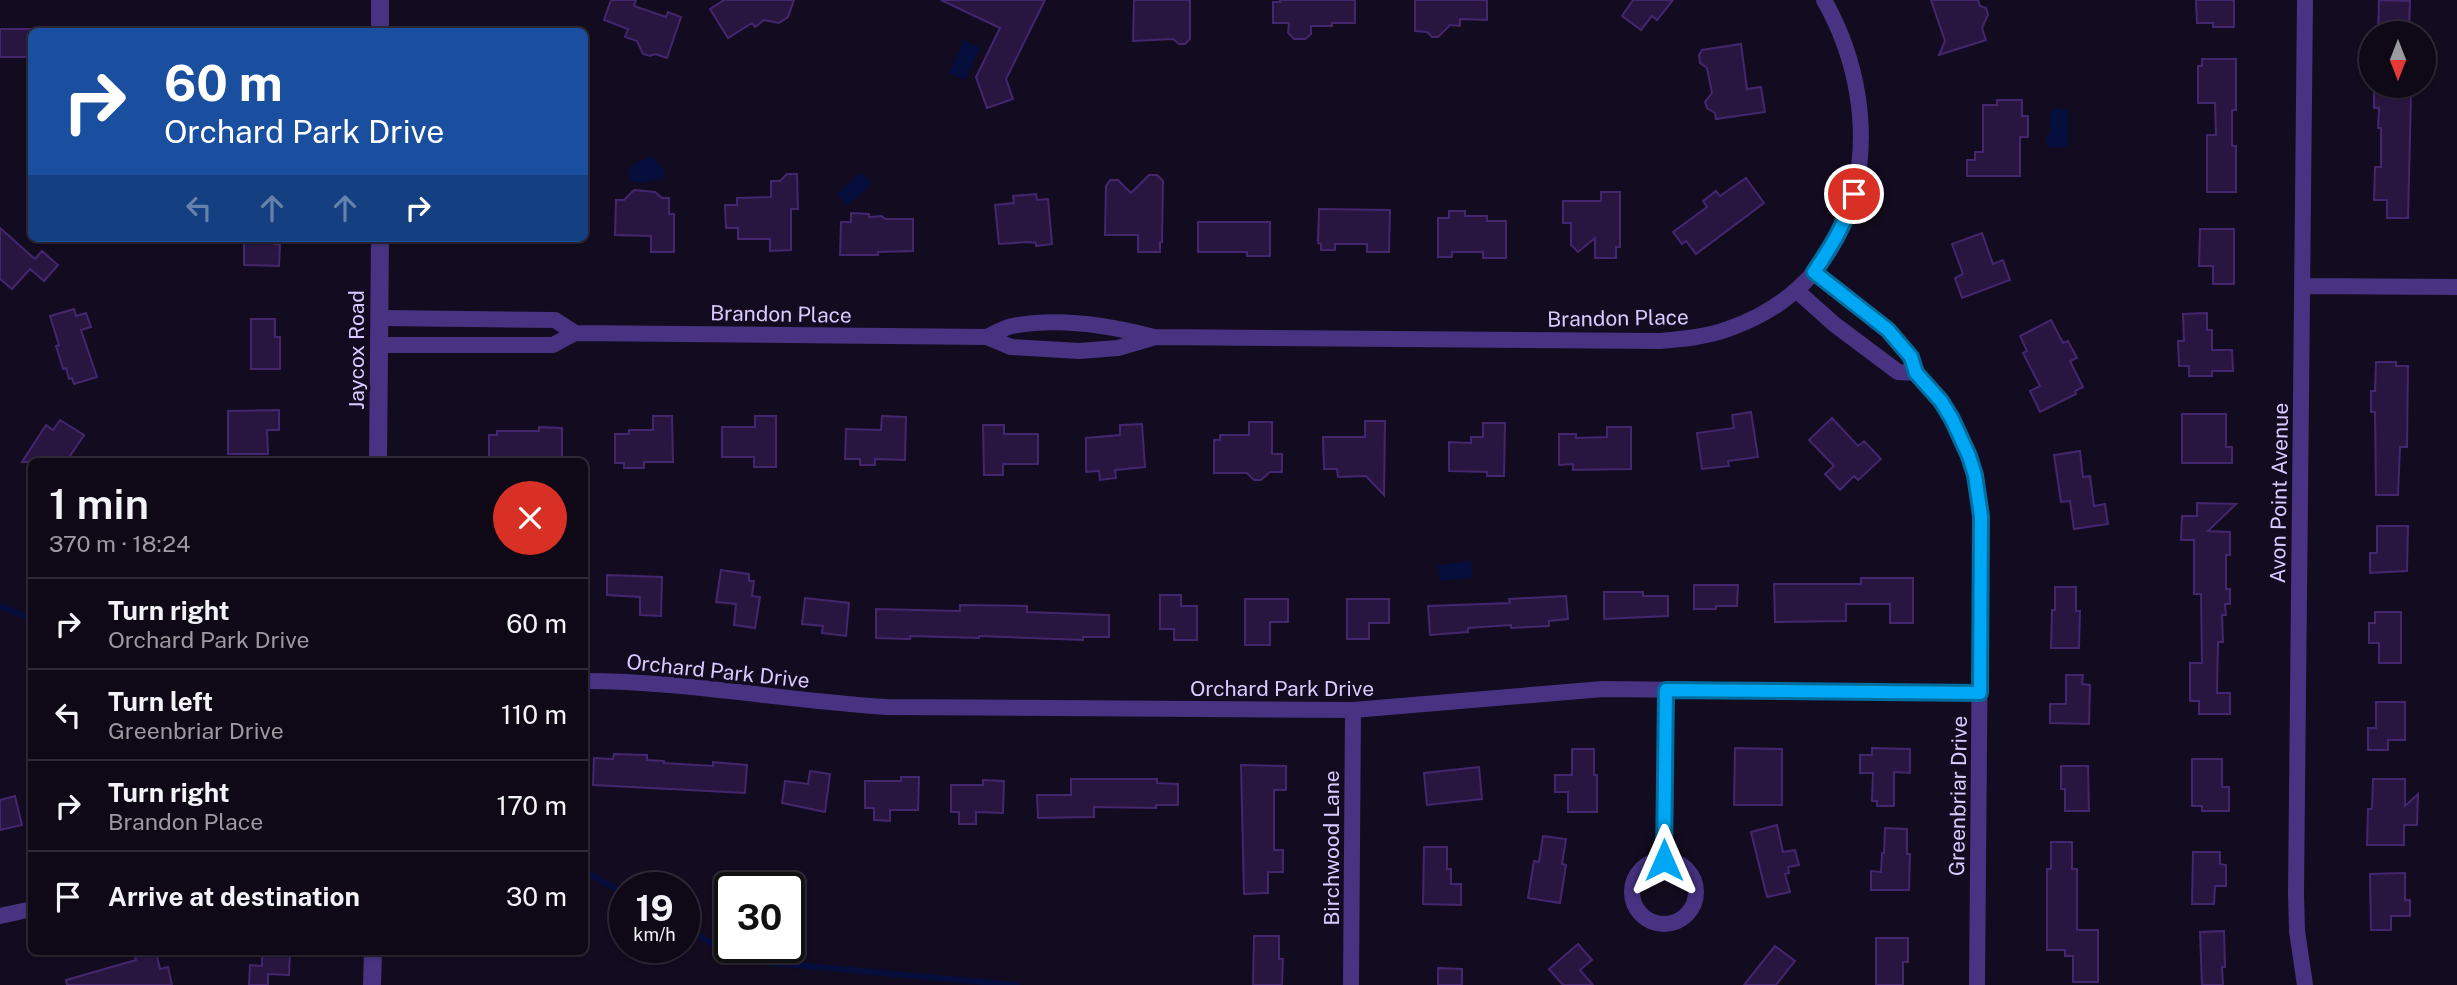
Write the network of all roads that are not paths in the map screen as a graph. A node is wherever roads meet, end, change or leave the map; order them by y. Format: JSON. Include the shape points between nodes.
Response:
{"nodes":[{"id":1,"x":380,"y":0,"type":"edge"},
{"id":2,"x":1824,"y":0,"type":"edge"},
{"id":3,"x":2305,"y":0,"type":"edge"},
{"id":4,"x":380,"y":28,"type":"edge"},
{"id":5,"x":380,"y":242,"type":"edge"},
{"id":6,"x":1814,"y":272,"type":"junction"},
{"id":7,"x":2302,"y":286,"type":"junction"},
{"id":8,"x":2457,"y":287,"type":"edge"},
{"id":9,"x":1796,"y":290,"type":"junction"},
{"id":10,"x":380,"y":318,"type":"junction"},
{"id":11,"x":575,"y":333,"type":"junction"},
{"id":12,"x":986,"y":337,"type":"junction"},
{"id":13,"x":1154,"y":337,"type":"junction"},
{"id":14,"x":379,"y":345,"type":"junction"},
{"id":15,"x":1916,"y":373,"type":"junction"},
{"id":16,"x":378,"y":458,"type":"edge"},
{"id":17,"x":588,"y":681,"type":"edge"},
{"id":18,"x":1666,"y":690,"type":"junction"},
{"id":19,"x":1980,"y":693,"type":"junction"},
{"id":20,"x":1353,"y":710,"type":"junction"},
{"id":21,"x":1664,"y":860,"type":"junction"},
{"id":22,"x":28,"y":910,"type":"edge"},
{"id":23,"x":0,"y":916,"type":"edge"},
{"id":24,"x":373,"y":955,"type":"edge"},
{"id":25,"x":372,"y":985,"type":"edge"},
{"id":26,"x":1351,"y":985,"type":"edge"},
{"id":27,"x":1977,"y":985,"type":"edge"},
{"id":28,"x":2305,"y":985,"type":"edge"}],
"edges":[{"from":1,"to":4,"type":"street"},
{"from":2,"to":6,"type":"street","name":"Brandon Place","via":[[1843,37],[1856,80],[1861,159],[1850,210]]},
{"from":3,"to":7,"type":"street","name":"Avon Point Avenue"},
{"from":5,"to":10,"type":"street","name":"Jaycox Road"},
{"from":6,"to":9,"type":"street","name":"Brandon Place"},
{"from":6,"to":15,"type":"street","name":"Greenbriar Drive","via":[[1888,330],[1911,357]]},
{"from":7,"to":8,"type":"street"},
{"from":7,"to":28,"type":"street","name":"Avon Point Avenue","via":[[2296,893]]},
{"from":9,"to":13,"type":"street","name":"Brandon Place","via":[[1761,315],[1729,329],[1660,341]]},
{"from":9,"to":15,"type":"street","name":"Greenbriar Drive","via":[[1898,372]]},
{"from":10,"to":11,"type":"street","name":"Brandon Place","via":[[555,320]]},
{"from":10,"to":14,"type":"street","name":"Jaycox Road"},
{"from":11,"to":12,"type":"street","name":"Brandon Place"},
{"from":11,"to":14,"type":"street","name":"Brandon Place","via":[[553,345]]},
{"from":12,"to":13,"type":"street","name":"Brandon Place","via":[[1011,326],[1078,323]]},
{"from":12,"to":13,"type":"street","name":"Brandon Place","via":[[1011,347],[1079,351],[1118,348]]},
{"from":14,"to":16,"type":"street","name":"Jaycox Road"},
{"from":15,"to":19,"type":"street","name":"Greenbriar Drive","via":[[1952,419],[1969,456],[1979,495]]},
{"from":17,"to":20,"type":"street","name":"Orchard Park Drive","via":[[887,707]]},
{"from":18,"to":19,"type":"street","name":"Orchard Park Drive"},
{"from":18,"to":20,"type":"street","name":"Orchard Park Drive","via":[[1558,692]]},
{"from":18,"to":21,"type":"street"},
{"from":19,"to":27,"type":"street","name":"Greenbriar Drive"},
{"from":20,"to":26,"type":"street","name":"Birchwood Lane"},
{"from":21,"to":21,"type":"street","via":[[1644,867],[1633,884],[1634,905],[1658,924],[1679,921],[1693,906],[1696,895],[1684,867]]},
{"from":22,"to":23,"type":"street"},
{"from":24,"to":25,"type":"street"}]}
